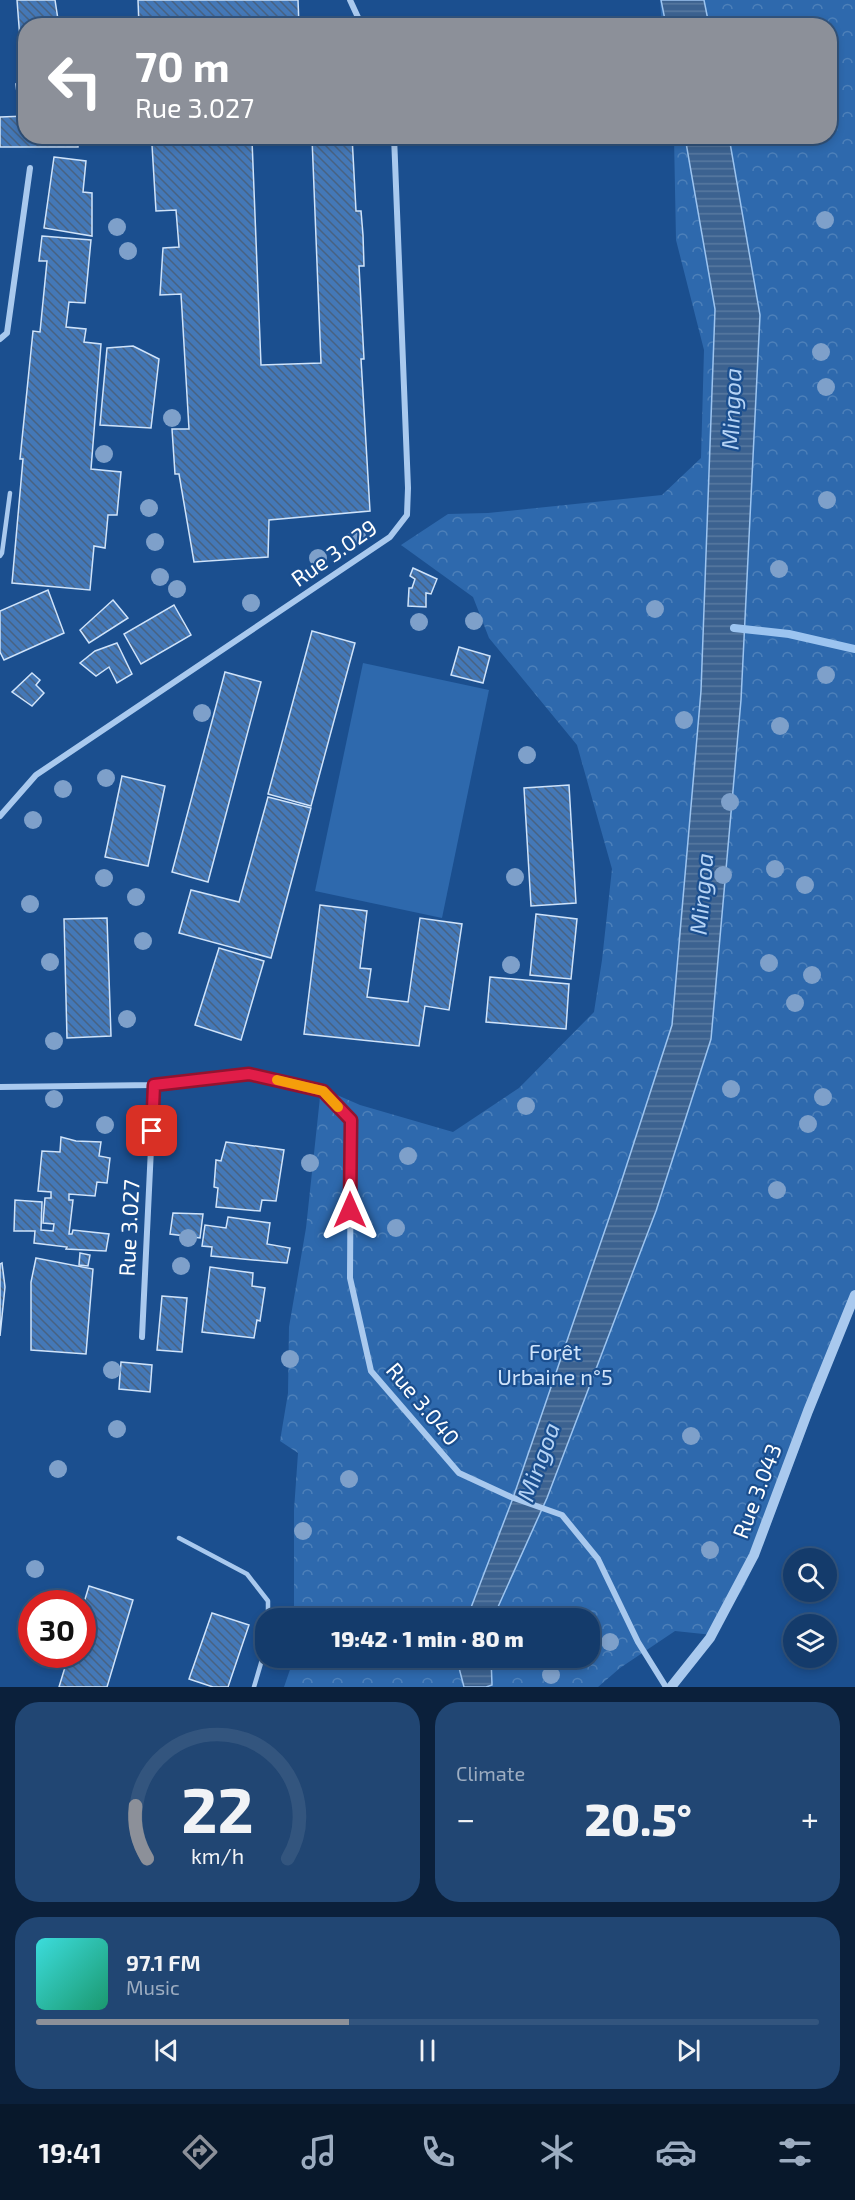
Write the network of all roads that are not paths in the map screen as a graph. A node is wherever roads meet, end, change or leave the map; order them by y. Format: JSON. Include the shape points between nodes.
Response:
{"nodes":[{"id":1,"x":350,"y":0,"type":"edge"},
{"id":2,"x":358,"y":18,"type":"edge"},
{"id":3,"x":394,"y":144,"type":"edge"},
{"id":4,"x":30,"y":168,"type":"dead end"},
{"id":5,"x":0,"y":339,"type":"edge"},
{"id":6,"x":9,"y":493,"type":"dead end"},
{"id":7,"x":0,"y":556,"type":"edge"},
{"id":8,"x":0,"y":816,"type":"edge"},
{"id":9,"x":154,"y":1085,"type":"junction"},
{"id":10,"x":0,"y":1087,"type":"edge"},
{"id":11,"x":855,"y":1295,"type":"edge"},
{"id":12,"x":142,"y":1337,"type":"dead end"},
{"id":13,"x":179,"y":1538,"type":"dead end"},
{"id":14,"x":268,"y":1608,"type":"edge"},
{"id":15,"x":260,"y":1668,"type":"edge"},
{"id":16,"x":254,"y":1687,"type":"edge"},
{"id":17,"x":666,"y":1687,"type":"edge"},
{"id":18,"x":671,"y":1687,"type":"edge"}],
"edges":[{"from":1,"to":2,"type":"street"},
{"from":3,"to":8,"type":"street","name":"Rue 3.029","via":[[407,515],[390,537],[36,775]]},
{"from":4,"to":5,"type":"street","via":[[7,333]]},
{"from":6,"to":7,"type":"lane"},
{"from":9,"to":10,"type":"street","name":"Rue 3.040"},
{"from":9,"to":12,"type":"street","name":"Rue 3.027"},
{"from":9,"to":17,"type":"street","name":"Rue 3.040","via":[[249,1074],[323,1091],[351,1120],[350,1278],[371,1371],[459,1473],[562,1515],[598,1559],[638,1642]]},
{"from":11,"to":18,"type":"street","name":"Rue 3.043","via":[[754,1555],[710,1638]]},
{"from":13,"to":14,"type":"lane","via":[[247,1574],[268,1601]]},
{"from":15,"to":16,"type":"lane"}]}
